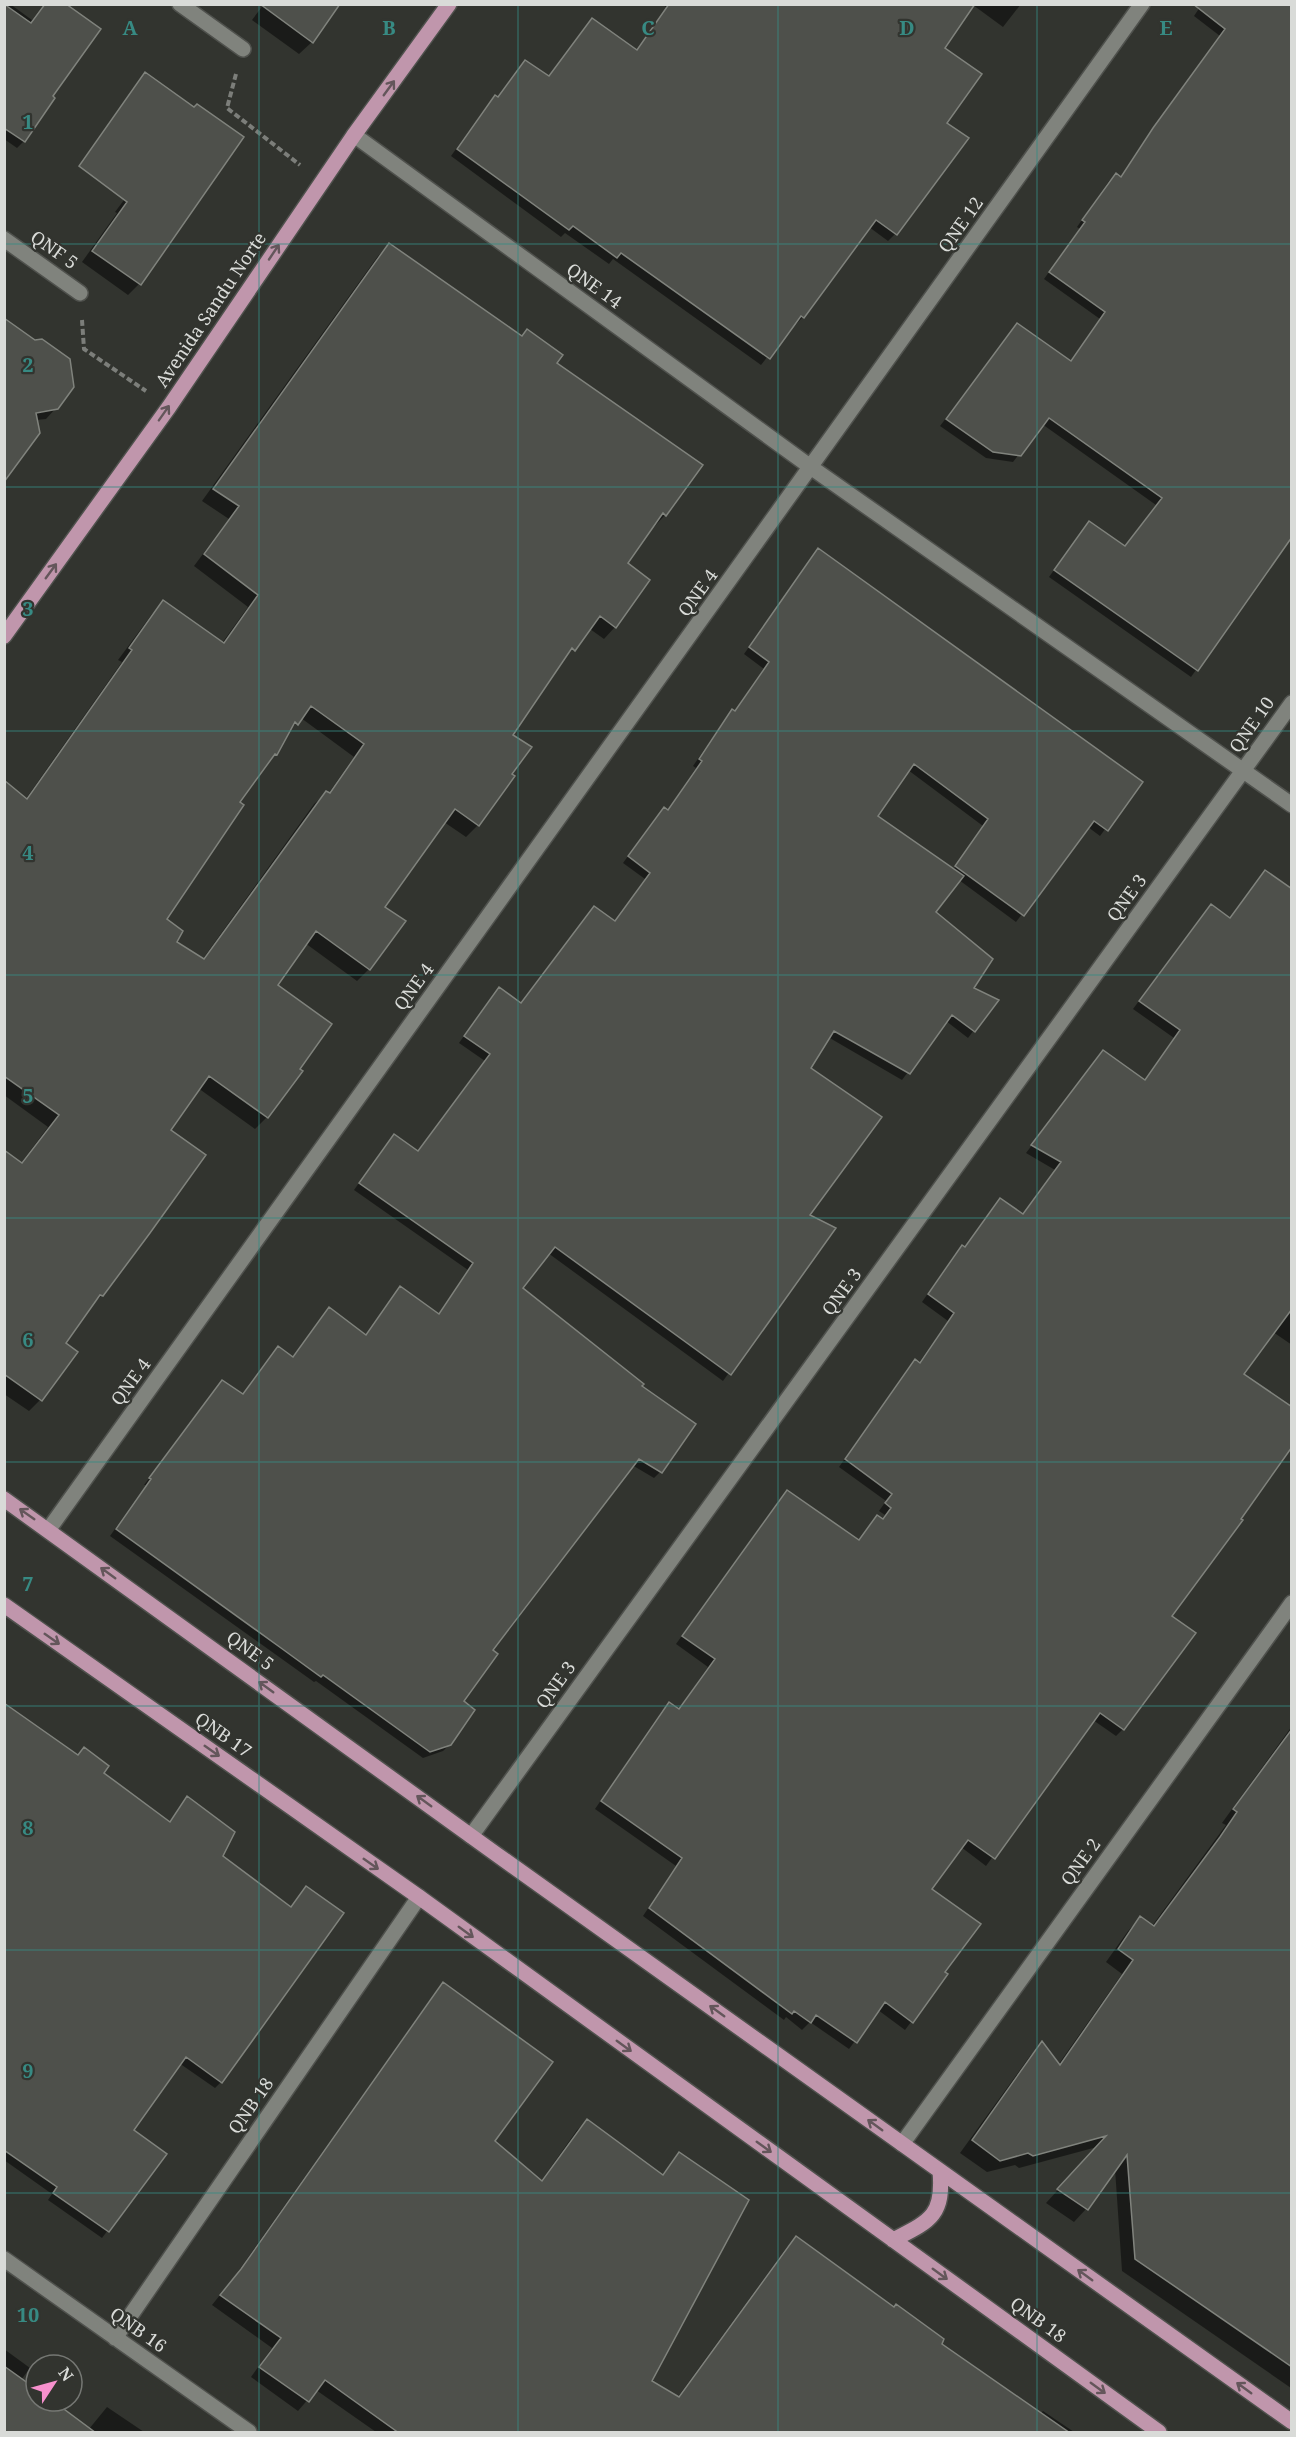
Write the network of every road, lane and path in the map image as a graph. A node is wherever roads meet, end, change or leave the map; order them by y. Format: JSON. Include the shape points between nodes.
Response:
{"nodes":[{"id":1,"x":180,"y":4,"type":"edge"},
{"id":2,"x":449,"y":4,"type":"edge"},
{"id":3,"x":1142,"y":4,"type":"edge"},
{"id":4,"x":243,"y":49,"type":"dead end"},
{"id":5,"x":227,"y":108,"type":"dead end"},
{"id":6,"x":354,"y":135,"type":"junction"},
{"id":7,"x":323,"y":181,"type":"junction"},
{"id":8,"x":4,"y":239,"type":"edge"},
{"id":9,"x":80,"y":292,"type":"joint"},
{"id":10,"x":168,"y":407,"type":"junction"},
{"id":11,"x":812,"y":468,"type":"junction"},
{"id":12,"x":4,"y":636,"type":"edge"},
{"id":13,"x":1292,"y":703,"type":"edge"},
{"id":14,"x":1244,"y":770,"type":"junction"},
{"id":15,"x":1292,"y":805,"type":"edge"},
{"id":16,"x":4,"y":1499,"type":"edge"},
{"id":17,"x":49,"y":1530,"type":"junction"},
{"id":18,"x":1292,"y":1603,"type":"edge"},
{"id":19,"x":4,"y":1605,"type":"edge"},
{"id":20,"x":471,"y":1836,"type":"junction"},
{"id":21,"x":419,"y":1897,"type":"junction"},
{"id":22,"x":902,"y":2144,"type":"junction"},
{"id":23,"x":940,"y":2171,"type":"junction"},
{"id":24,"x":893,"y":2240,"type":"junction"},
{"id":25,"x":4,"y":2259,"type":"edge"},
{"id":26,"x":115,"y":2338,"type":"junction"},
{"id":27,"x":1292,"y":2422,"type":"edge"},
{"id":28,"x":249,"y":2433,"type":"edge"},
{"id":29,"x":1159,"y":2433,"type":"edge"}],
"edges":[{"from":1,"to":4,"type":"street"},
{"from":6,"to":2,"type":"main road","name":"Avenida Sandu Norte","one_way":true},
{"from":3,"to":11,"type":"street","name":"QNE 12"},
{"from":5,"to":7,"type":"path"},
{"from":6,"to":7,"type":"main road","name":"Avenida Sandu Norte"},
{"from":6,"to":11,"type":"street","name":"QNE 14"},
{"from":10,"to":7,"type":"main road","name":"Avenida Sandu Norte","one_way":true},
{"from":8,"to":9,"type":"street","name":"QNF 5"},
{"from":9,"to":10,"type":"path","via":[[84,349]]},
{"from":12,"to":10,"type":"main road","name":"Avenida Sandu Norte","one_way":true},
{"from":11,"to":14,"type":"street","name":"QNE 14"},
{"from":11,"to":17,"type":"street","name":"QNE 4"},
{"from":13,"to":14,"type":"street","name":"QNE 10"},
{"from":14,"to":15,"type":"street","name":"QNE 14"},
{"from":14,"to":20,"type":"street","name":"QNE 3"},
{"from":17,"to":16,"type":"main road","name":"QNE 5","one_way":true},
{"from":20,"to":17,"type":"main road","name":"QNE 5","one_way":true},
{"from":18,"to":22,"type":"street","name":"QNE 2"},
{"from":19,"to":21,"type":"main road","name":"QNB 17","one_way":true},
{"from":22,"to":20,"type":"main road","name":"QNE 5","one_way":true},
{"from":21,"to":24,"type":"main road","name":"QNB 17","one_way":true},
{"from":21,"to":26,"type":"street","name":"QNB 18"},
{"from":22,"to":23,"type":"main road","name":"QNE 5"},
{"from":23,"to":24,"type":"main road","via":[[942,2193],[934,2212],[921,2225]]},
{"from":27,"to":23,"type":"main road","name":"QNE 5","one_way":true},
{"from":24,"to":29,"type":"main road","name":"QNB 18","one_way":true},
{"from":25,"to":26,"type":"street","name":"QNB 16"},
{"from":26,"to":28,"type":"street","name":"QNB 16"}]}
